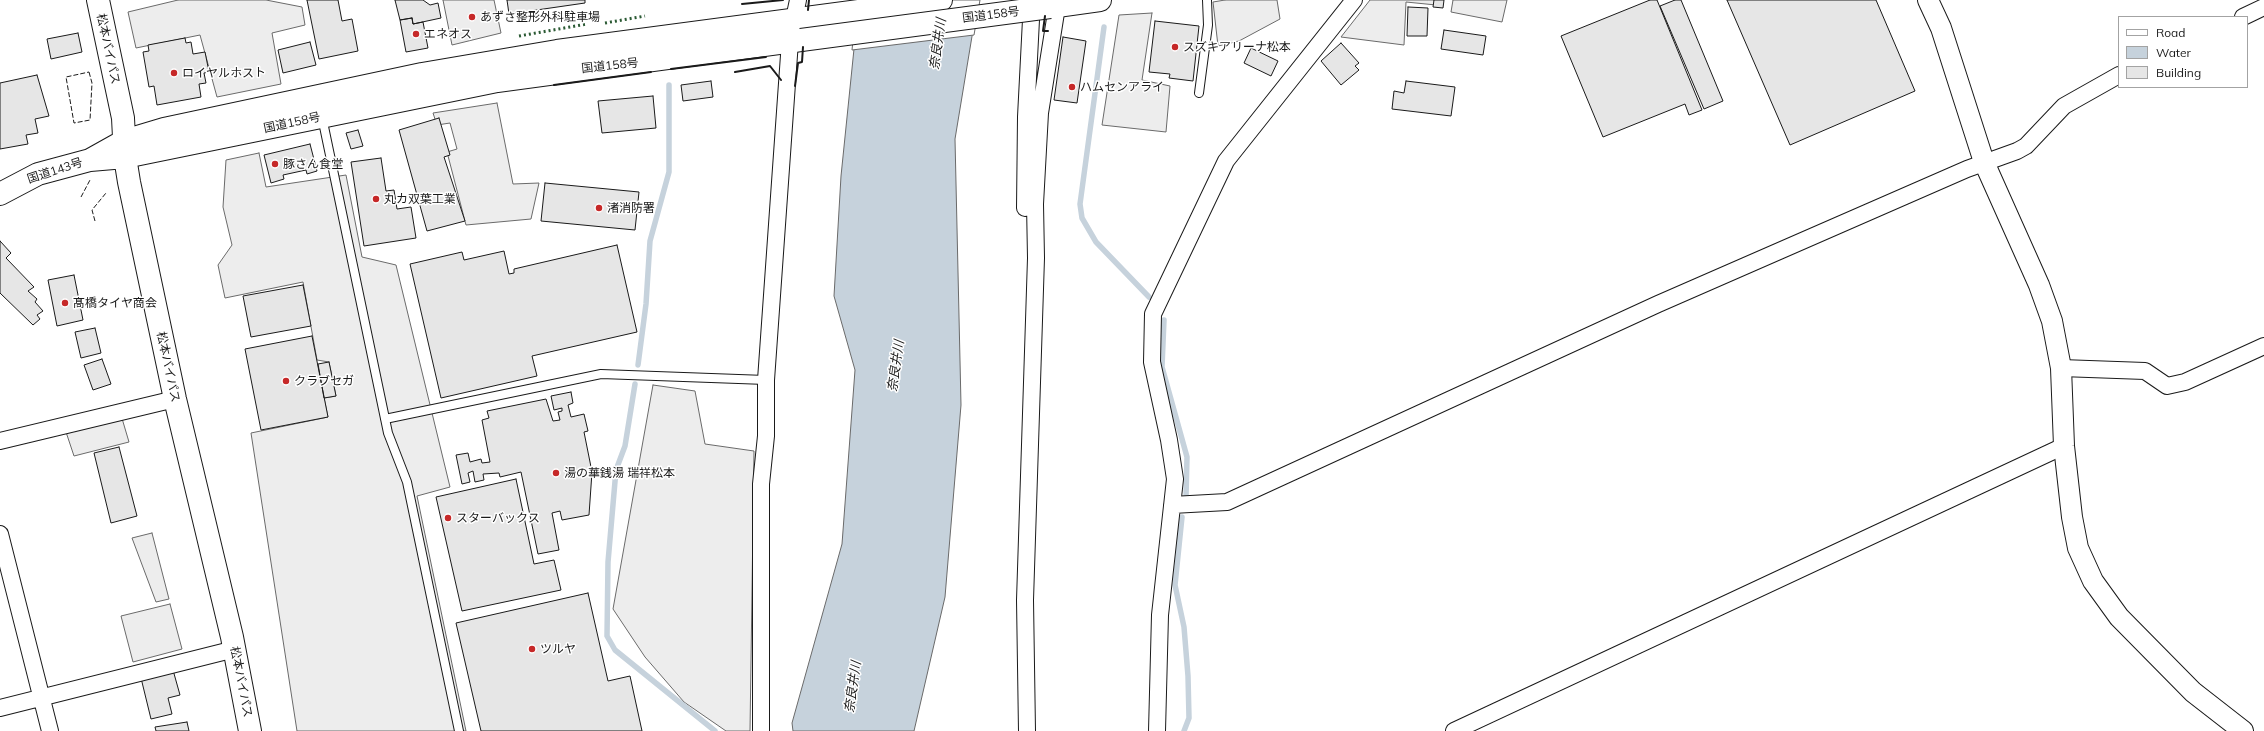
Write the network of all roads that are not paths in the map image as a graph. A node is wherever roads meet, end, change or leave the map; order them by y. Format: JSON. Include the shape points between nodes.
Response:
{"nodes":[{"id":1,"x":98,"y":0,"type":"edge"},
{"id":2,"x":941,"y":0,"type":"edge"},
{"id":3,"x":1100,"y":0,"type":"edge"},
{"id":4,"x":1207,"y":0,"type":"edge"},
{"id":5,"x":1354,"y":0,"type":"edge"},
{"id":6,"x":1928,"y":0,"type":"edge"},
{"id":7,"x":1049,"y":4,"type":"edge"},
{"id":8,"x":2264,"y":7,"type":"edge"},
{"id":9,"x":798,"y":12,"type":"edge"},
{"id":10,"x":2245,"y":16,"type":"edge"},
{"id":11,"x":796,"y":40,"type":"junction"},
{"id":12,"x":2118,"y":76,"type":"edge"},
{"id":13,"x":1199,"y":93,"type":"dead end"},
{"id":14,"x":321,"y":116,"type":"junction"},
{"id":15,"x":125,"y":149,"type":"junction"},
{"id":16,"x":1984,"y":162,"type":"junction"},
{"id":17,"x":0,"y":194,"type":"edge"},
{"id":18,"x":1036,"y":258,"type":"junction"},
{"id":19,"x":2264,"y":346,"type":"edge"},
{"id":20,"x":2061,"y":368,"type":"junction"},
{"id":21,"x":766,"y":380,"type":"junction"},
{"id":22,"x":175,"y":399,"type":"junction"},
{"id":23,"x":385,"y":418,"type":"junction"},
{"id":24,"x":0,"y":441,"type":"edge"},
{"id":25,"x":2064,"y":446,"type":"junction"},
{"id":26,"x":1172,"y":505,"type":"junction"},
{"id":27,"x":0,"y":534,"type":"edge"},
{"id":28,"x":235,"y":649,"type":"junction"},
{"id":29,"x":41,"y":698,"type":"junction"},
{"id":30,"x":0,"y":708,"type":"edge"},
{"id":31,"x":50,"y":731,"type":"edge"},
{"id":32,"x":250,"y":731,"type":"edge"},
{"id":33,"x":458,"y":731,"type":"edge"},
{"id":34,"x":761,"y":731,"type":"edge"},
{"id":35,"x":1028,"y":731,"type":"edge"},
{"id":36,"x":1157,"y":731,"type":"edge"},
{"id":37,"x":1454,"y":731,"type":"edge"},
{"id":38,"x":2243,"y":731,"type":"edge"}],
"edges":[{"from":1,"to":15,"type":"highway","name":"松本バイパス","via":[[123,118]]},
{"from":2,"to":9,"type":"highway","name":"国道158号"},
{"from":3,"to":7,"type":"highway","name":"国道158号"},
{"from":4,"to":13,"type":"lane","via":[[1208,25]]},
{"from":5,"to":26,"type":"street","via":[[1226,161],[1153,314],[1152,362],[1174,471]]},
{"from":6,"to":16,"type":"street","via":[[1941,28]]},
{"from":7,"to":11,"type":"highway","name":"国道158号","bridge":true},
{"from":7,"to":18,"type":"street","via":[[1035,204]]},
{"from":7,"to":18,"type":"street","via":[[1026,117],[1024,204]]},
{"from":8,"to":10,"type":"street"},
{"from":9,"to":15,"type":"highway","name":"国道158号","via":[[422,74],[164,129]]},
{"from":11,"to":14,"type":"highway","name":"国道158号","via":[[497,81]]},
{"from":11,"to":21,"type":"street"},
{"from":12,"to":16,"type":"street","via":[[2064,106],[2026,146]]},
{"from":14,"to":15,"type":"highway","name":"国道158号"},
{"from":14,"to":23,"type":"lane"},
{"from":15,"to":17,"type":"highway","name":"国道143号","via":[[38,174]]},
{"from":15,"to":22,"type":"highway","name":"松本バイパス"},
{"from":16,"to":20,"type":"street","via":[[2039,285],[2052,321]]},
{"from":16,"to":26,"type":"street","via":[[1658,304],[1227,502]]},
{"from":18,"to":35,"type":"street","via":[[1025,600]]},
{"from":19,"to":20,"type":"street","via":[[2185,382],[2167,386],[2145,371]]},
{"from":20,"to":25,"type":"street"},
{"from":21,"to":23,"type":"lane","via":[[601,374]]},
{"from":21,"to":34,"type":"street","via":[[766,436],[761,484]]},
{"from":22,"to":24,"type":"street"},
{"from":22,"to":28,"type":"highway","name":"松本バイパス"},
{"from":23,"to":33,"type":"lane","via":[[388,433],[407,482]]},
{"from":25,"to":37,"type":"street"},
{"from":25,"to":38,"type":"street","via":[[2078,548],[2094,581],[2119,617],[2187,687]]},
{"from":26,"to":36,"type":"street","via":[[1160,615]]},
{"from":27,"to":29,"type":"street"},
{"from":28,"to":29,"type":"street"},
{"from":28,"to":32,"type":"highway","name":"松本バイパス"},
{"from":29,"to":30,"type":"street"},
{"from":29,"to":31,"type":"street"}]}
